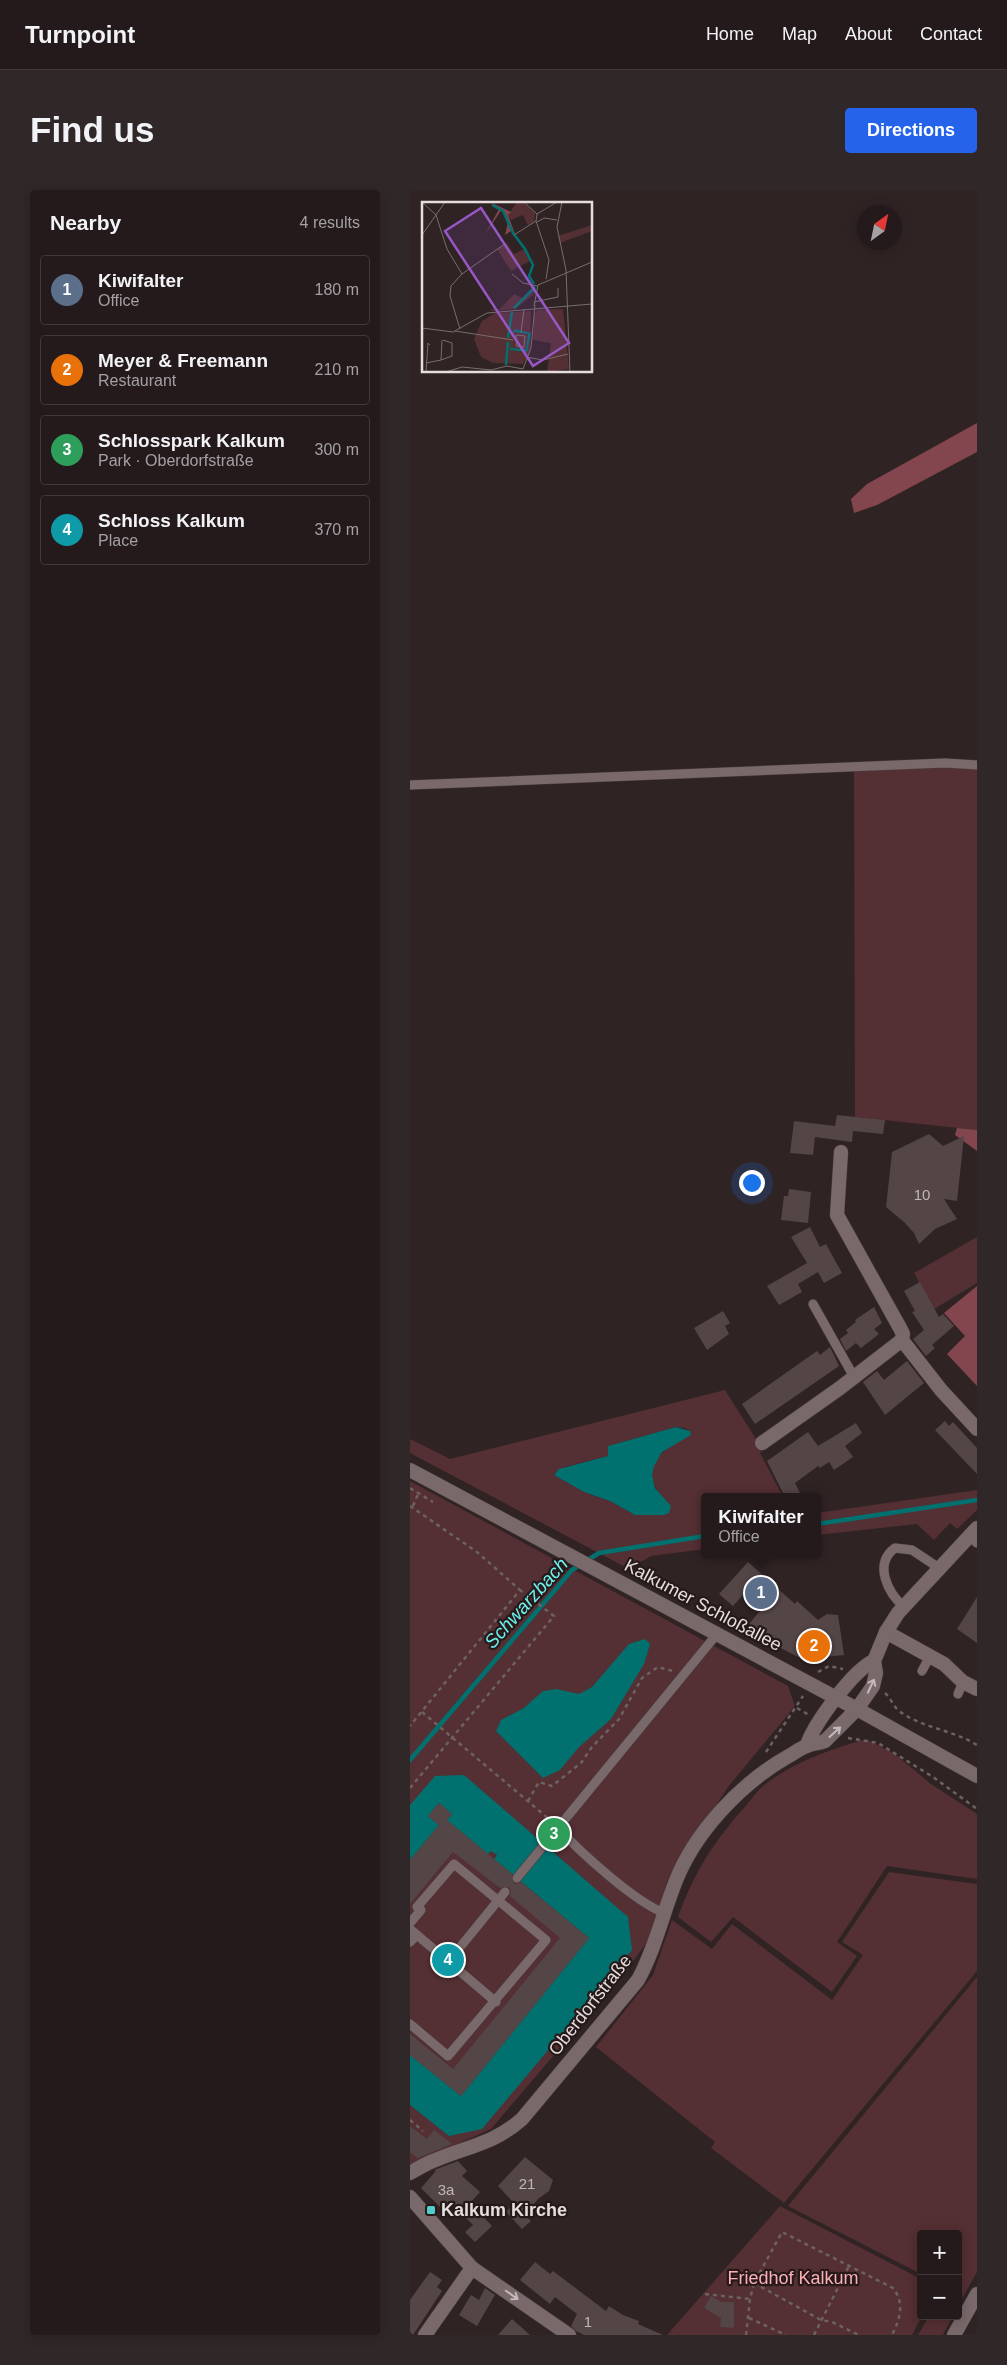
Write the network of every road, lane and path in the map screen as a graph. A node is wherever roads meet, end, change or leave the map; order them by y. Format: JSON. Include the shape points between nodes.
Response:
{"nodes":[{"id":1,"x":977,"y":765,"type":"edge"},
{"id":2,"x":410,"y":785,"type":"edge"},
{"id":3,"x":841,"y":1152,"type":"dead end"},
{"id":4,"x":813,"y":1304,"type":"dead end"},
{"id":5,"x":902,"y":1340,"type":"junction"},
{"id":6,"x":854,"y":1377,"type":"junction"},
{"id":7,"x":977,"y":1429,"type":"edge"},
{"id":8,"x":762,"y":1443,"type":"dead end"},
{"id":9,"x":410,"y":1470,"type":"edge"},
{"id":10,"x":410,"y":1488,"type":"edge"},
{"id":11,"x":418,"y":1493,"type":"junction"},
{"id":12,"x":433,"y":1502,"type":"dead end"},
{"id":13,"x":412,"y":1506,"type":"edge"},
{"id":14,"x":974,"y":1536,"type":"edge"},
{"id":15,"x":939,"y":1568,"type":"junction"},
{"id":16,"x":520,"y":1590,"type":"junction"},
{"id":17,"x":904,"y":1607,"type":"junction"},
{"id":18,"x":886,"y":1632,"type":"junction"},
{"id":19,"x":717,"y":1634,"type":"junction"},
{"id":20,"x":930,"y":1656,"type":"junction"},
{"id":21,"x":874,"y":1661,"type":"junction"},
{"id":22,"x":922,"y":1671,"type":"dead end"},
{"id":23,"x":682,"y":1676,"type":"junction"},
{"id":24,"x":873,"y":1686,"type":"junction"},
{"id":25,"x":977,"y":1689,"type":"edge"},
{"id":26,"x":803,"y":1695,"type":"dead end"},
{"id":27,"x":837,"y":1698,"type":"junction"},
{"id":28,"x":857,"y":1709,"type":"junction"},
{"id":29,"x":422,"y":1712,"type":"junction"},
{"id":30,"x":410,"y":1726,"type":"edge"},
{"id":31,"x":453,"y":1737,"type":"junction"},
{"id":32,"x":881,"y":1738,"type":"dead end"},
{"id":33,"x":851,"y":1740,"type":"dead end"},
{"id":34,"x":878,"y":1743,"type":"junction"},
{"id":35,"x":807,"y":1745,"type":"junction"},
{"id":36,"x":977,"y":1745,"type":"edge"},
{"id":37,"x":764,"y":1756,"type":"dead end"},
{"id":38,"x":977,"y":1776,"type":"edge"},
{"id":39,"x":410,"y":1788,"type":"edge"},
{"id":40,"x":528,"y":1800,"type":"junction"},
{"id":41,"x":977,"y":1809,"type":"edge"},
{"id":42,"x":558,"y":1828,"type":"junction"},
{"id":43,"x":517,"y":1878,"type":"dead end"},
{"id":44,"x":505,"y":1892,"type":"dead end"},
{"id":45,"x":498,"y":1901,"type":"junction"},
{"id":46,"x":664,"y":1913,"type":"junction"},
{"id":47,"x":410,"y":1923,"type":"edge"},
{"id":48,"x":413,"y":1932,"type":"edge"},
{"id":49,"x":410,"y":1942,"type":"edge"},
{"id":50,"x":448,"y":1962,"type":"junction"},
{"id":51,"x":496,"y":2002,"type":"junction"},
{"id":52,"x":410,"y":2024,"type":"edge"},
{"id":53,"x":410,"y":2120,"type":"edge"},
{"id":54,"x":423,"y":2131,"type":"dead end"},
{"id":55,"x":410,"y":2173,"type":"edge"},
{"id":56,"x":410,"y":2196,"type":"edge"},
{"id":57,"x":849,"y":2266,"type":"junction"},
{"id":58,"x":472,"y":2268,"type":"junction"},
{"id":59,"x":754,"y":2283,"type":"junction"},
{"id":60,"x":705,"y":2294,"type":"dead end"},
{"id":61,"x":977,"y":2294,"type":"edge"},
{"id":62,"x":750,"y":2299,"type":"junction"},
{"id":63,"x":749,"y":2318,"type":"junction"},
{"id":64,"x":822,"y":2320,"type":"junction"},
{"id":65,"x":425,"y":2335,"type":"edge"},
{"id":66,"x":569,"y":2335,"type":"edge"},
{"id":67,"x":746,"y":2335,"type":"edge"},
{"id":68,"x":786,"y":2335,"type":"edge"},
{"id":69,"x":814,"y":2335,"type":"edge"},
{"id":70,"x":859,"y":2335,"type":"edge"},
{"id":71,"x":892,"y":2335,"type":"edge"},
{"id":72,"x":954,"y":2335,"type":"edge"}],
"edges":[{"from":1,"to":2,"type":"lane"},
{"from":3,"to":5,"type":"street","via":[[837,1214],[900,1328]]},
{"from":4,"to":6,"type":"lane"},
{"from":5,"to":6,"type":"street"},
{"from":5,"to":7,"type":"street"},
{"from":6,"to":8,"type":"street"},
{"from":9,"to":19,"type":"street","name":"Kalkumer Schloßallee"},
{"from":10,"to":11,"type":"path"},
{"from":11,"to":12,"type":"path"},
{"from":11,"to":13,"type":"path"},
{"from":13,"to":16,"type":"path","via":[[477,1552]]},
{"from":14,"to":15,"type":"street"},
{"from":15,"to":17,"type":"street"},
{"from":15,"to":17,"type":"lane","via":[[912,1550],[895,1548],[889,1552],[884,1578],[895,1599]]},
{"from":16,"to":29,"type":"path"},
{"from":16,"to":31,"type":"path","via":[[554,1616]]},
{"from":17,"to":18,"type":"street"},
{"from":18,"to":20,"type":"street"},
{"from":18,"to":21,"type":"street"},
{"from":19,"to":23,"type":"lane"},
{"from":19,"to":27,"type":"street","name":"Kalkumer Schloßallee"},
{"from":20,"to":22,"type":"lane"},
{"from":20,"to":25,"type":"street","via":[[944,1664],[961,1688]]},
{"from":21,"to":24,"type":"street"},
{"from":21,"to":27,"type":"street","via":[[866,1664]]},
{"from":23,"to":40,"type":"path","via":[[658,1667],[642,1678],[619,1719],[581,1763],[552,1786],[539,1782]]},
{"from":23,"to":42,"type":"lane"},
{"from":28,"to":24,"type":"street","name":"Oberdorfstraße","one_way":true},
{"from":24,"to":36,"type":"path","via":[[887,1695],[898,1710]]},
{"from":26,"to":37,"type":"path"},
{"from":27,"to":28,"type":"street","name":"Kalkumer Schloßallee"},
{"from":27,"to":35,"type":"street","via":[[811,1732]]},
{"from":35,"to":28,"type":"street","name":"Oberdorfstraße","one_way":true,"via":[[825,1741]]},
{"from":28,"to":38,"type":"street","name":"Kalkumer Schloßallee"},
{"from":29,"to":30,"type":"path"},
{"from":29,"to":31,"type":"path"},
{"from":31,"to":39,"type":"path"},
{"from":31,"to":40,"type":"path"},
{"from":32,"to":34,"type":"path"},
{"from":33,"to":34,"type":"path"},
{"from":34,"to":41,"type":"path"},
{"from":35,"to":46,"type":"street","name":"Oberdorfstraße","via":[[770,1767],[727,1804],[692,1849]]},
{"from":40,"to":42,"type":"path"},
{"from":42,"to":43,"type":"lane"},
{"from":42,"to":46,"type":"lane","via":[[634,1894]]},
{"from":44,"to":45,"type":"lane"},
{"from":45,"to":47,"type":"lane","via":[[454,1864],[417,1907],[421,1910]]},
{"from":45,"to":50,"type":"lane"},
{"from":45,"to":51,"type":"lane","via":[[546,1940]]},
{"from":46,"to":55,"type":"street","name":"Oberdorfstraße","via":[[650,1958],[638,1980],[522,2119],[491,2140],[436,2159]]},
{"from":48,"to":49,"type":"lane"},
{"from":48,"to":50,"type":"lane"},
{"from":50,"to":51,"type":"lane"},
{"from":51,"to":52,"type":"lane","via":[[448,2056]]},
{"from":53,"to":54,"type":"path"},
{"from":56,"to":58,"type":"street"},
{"from":57,"to":59,"type":"path","via":[[782,2232]]},
{"from":57,"to":64,"type":"path"},
{"from":57,"to":71,"type":"path","via":[[893,2288],[899,2296],[901,2310]]},
{"from":58,"to":65,"type":"street"},
{"from":58,"to":66,"type":"street","one_way":true},
{"from":59,"to":62,"type":"path"},
{"from":59,"to":64,"type":"path"},
{"from":60,"to":62,"type":"path"},
{"from":61,"to":72,"type":"street"},
{"from":62,"to":63,"type":"path"},
{"from":63,"to":67,"type":"path"},
{"from":63,"to":68,"type":"path"},
{"from":64,"to":69,"type":"path"},
{"from":64,"to":70,"type":"path"}]}
